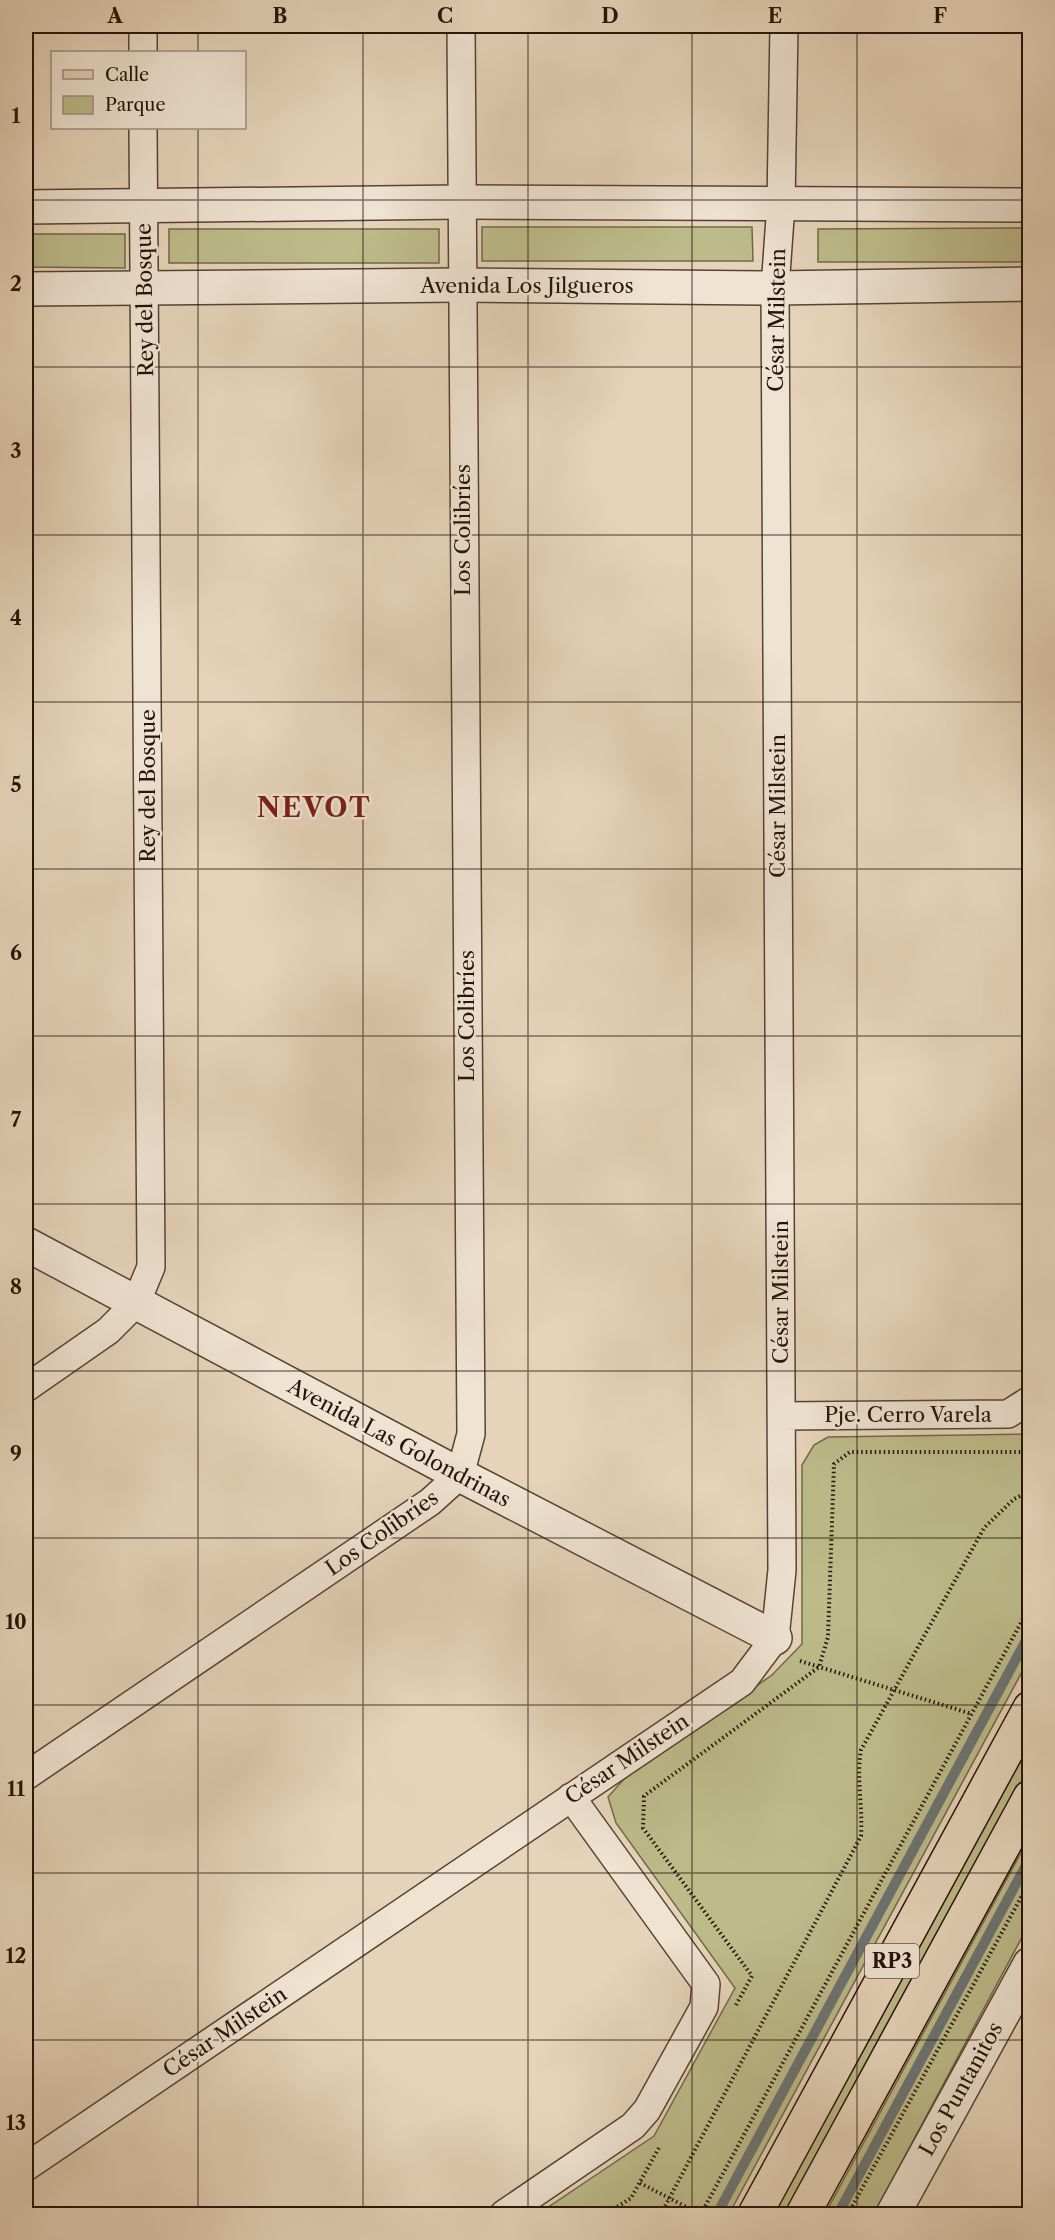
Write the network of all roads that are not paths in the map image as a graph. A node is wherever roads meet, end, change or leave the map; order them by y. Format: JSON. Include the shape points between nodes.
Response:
{"nodes":[{"id":1,"x":143,"y":26,"type":"edge"},
{"id":2,"x":461,"y":26,"type":"edge"},
{"id":3,"x":784,"y":26,"type":"edge"},
{"id":4,"x":143,"y":51,"type":"edge"},
{"id":5,"x":143,"y":129,"type":"edge"},
{"id":6,"x":461,"y":202,"type":"junction"},
{"id":7,"x":782,"y":204,"type":"junction"},
{"id":8,"x":1029,"y":205,"type":"edge"},
{"id":9,"x":26,"y":207,"type":"edge"},
{"id":10,"x":144,"y":207,"type":"junction"},
{"id":11,"x":1029,"y":284,"type":"edge"},
{"id":12,"x":461,"y":285,"type":"junction"},
{"id":13,"x":775,"y":288,"type":"junction"},
{"id":14,"x":26,"y":289,"type":"edge"},
{"id":15,"x":146,"y":289,"type":"junction"},
{"id":16,"x":26,"y":1244,"type":"edge"},
{"id":17,"x":136,"y":1303,"type":"junction"},
{"id":18,"x":26,"y":1388,"type":"edge"},
{"id":19,"x":1029,"y":1400,"type":"edge"},
{"id":20,"x":782,"y":1416,"type":"junction"},
{"id":21,"x":460,"y":1475,"type":"junction"},
{"id":22,"x":770,"y":1644,"type":"junction"},
{"id":23,"x":1029,"y":1708,"type":"edge"},
{"id":24,"x":26,"y":1776,"type":"edge"},
{"id":25,"x":571,"y":1797,"type":"junction"},
{"id":26,"x":1029,"y":1797,"type":"edge"},
{"id":27,"x":1029,"y":1964,"type":"edge"},
{"id":28,"x":26,"y":2167,"type":"edge"},
{"id":29,"x":504,"y":2214,"type":"edge"},
{"id":30,"x":754,"y":2214,"type":"edge"},
{"id":31,"x":803,"y":2214,"type":"edge"},
{"id":32,"x":893,"y":2214,"type":"edge"}],
"edges":[{"from":1,"to":4,"type":"street"},
{"from":2,"to":6,"type":"street","name":"Los Colibríes"},
{"from":3,"to":7,"type":"street","name":"César Milstein"},
{"from":5,"to":10,"type":"street","name":"Rey del Bosque"},
{"from":6,"to":7,"type":"street"},
{"from":6,"to":10,"type":"street"},
{"from":6,"to":12,"type":"street","name":"Los Colibríes"},
{"from":7,"to":8,"type":"street"},
{"from":7,"to":13,"type":"street","name":"César Milstein"},
{"from":9,"to":10,"type":"street"},
{"from":10,"to":15,"type":"street","name":"Rey del Bosque"},
{"from":11,"to":13,"type":"street","name":"Avenida Los Jilgueros"},
{"from":12,"to":13,"type":"street","name":"Avenida Los Jilgueros"},
{"from":12,"to":15,"type":"street","name":"Avenida Los Jilgueros"},
{"from":12,"to":21,"type":"street","name":"Los Colibríes","via":[[471,1434]]},
{"from":13,"to":20,"type":"street","name":"César Milstein"},
{"from":14,"to":15,"type":"street","name":"Avenida Los Jilgueros"},
{"from":15,"to":17,"type":"street","name":"Rey del Bosque","via":[[151,1267]]},
{"from":16,"to":17,"type":"street","name":"Avenida Las Golondrinas"},
{"from":17,"to":18,"type":"street","name":"Rey del Bosque","via":[[108,1331]]},
{"from":17,"to":21,"type":"street","name":"Avenida Las Golondrinas"},
{"from":19,"to":20,"type":"street","name":"Pje. Cerro Varela","via":[[1008,1414]]},
{"from":20,"to":22,"type":"street","name":"César Milstein","via":[[782,1570]]},
{"from":21,"to":22,"type":"street","name":"Avenida Las Golondrinas"},
{"from":21,"to":24,"type":"street","name":"Los Colibríes","via":[[430,1502]]},
{"from":22,"to":25,"type":"street","name":"César Milstein","via":[[742,1682]]},
{"from":23,"to":30,"type":"main road","number":"RP3"},
{"from":25,"to":28,"type":"street","name":"César Milstein"},
{"from":25,"to":29,"type":"street","via":[[706,1984],[704,2007],[647,2110],[633,2126]]},
{"from":26,"to":31,"type":"main road","number":"RP3"},
{"from":27,"to":32,"type":"street","name":"Los Puntanitos"}]}
